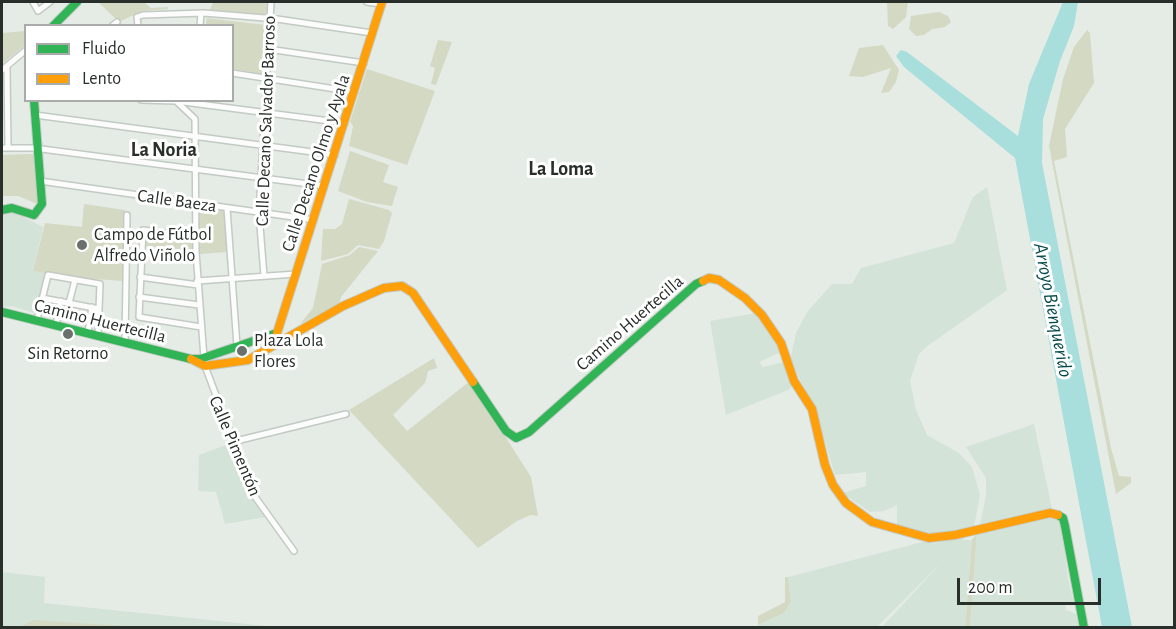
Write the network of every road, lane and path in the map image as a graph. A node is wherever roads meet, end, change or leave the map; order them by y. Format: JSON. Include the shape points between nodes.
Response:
{"nodes":[{"id":1,"x":33,"y":2,"type":"edge"},
{"id":2,"x":50,"y":2,"type":"edge"},
{"id":3,"x":77,"y":2,"type":"edge"},
{"id":4,"x":271,"y":2,"type":"edge"},
{"id":5,"x":367,"y":2,"type":"edge"},
{"id":6,"x":382,"y":3,"type":"edge"},
{"id":7,"x":201,"y":13,"type":"junction"},
{"id":8,"x":270,"y":18,"type":"junction"},
{"id":9,"x":55,"y":24,"type":"edge"},
{"id":10,"x":138,"y":24,"type":"edge"},
{"id":11,"x":200,"y":24,"type":"edge"},
{"id":12,"x":372,"y":33,"type":"junction"},
{"id":13,"x":268,"y":49,"type":"junction"},
{"id":14,"x":24,"y":52,"type":"edge"},
{"id":15,"x":364,"y":63,"type":"junction"},
{"id":16,"x":4,"y":69,"type":"edge"},
{"id":17,"x":234,"y":73,"type":"edge"},
{"id":18,"x":267,"y":79,"type":"junction"},
{"id":19,"x":355,"y":92,"type":"junction"},
{"id":20,"x":34,"y":102,"type":"edge"},
{"id":21,"x":177,"y":102,"type":"edge"},
{"id":22,"x":184,"y":102,"type":"edge"},
{"id":23,"x":265,"y":112,"type":"junction"},
{"id":24,"x":34,"y":115,"type":"junction"},
{"id":25,"x":345,"y":123,"type":"junction"},
{"id":26,"x":195,"y":136,"type":"junction"},
{"id":27,"x":263,"y":145,"type":"junction"},
{"id":28,"x":5,"y":148,"type":"edge"},
{"id":29,"x":38,"y":148,"type":"junction"},
{"id":30,"x":335,"y":155,"type":"junction"},
{"id":31,"x":195,"y":169,"type":"junction"},
{"id":32,"x":261,"y":178,"type":"junction"},
{"id":33,"x":40,"y":181,"type":"junction"},
{"id":34,"x":325,"y":186,"type":"junction"},
{"id":35,"x":194,"y":203,"type":"junction"},
{"id":36,"x":227,"y":208,"type":"junction"},
{"id":37,"x":2,"y":210,"type":"edge"},
{"id":38,"x":259,"y":213,"type":"junction"},
{"id":39,"x":127,"y":215,"type":"dead end"},
{"id":40,"x":314,"y":220,"type":"junction"},
{"id":41,"x":195,"y":237,"type":"junction"},
{"id":42,"x":296,"y":274,"type":"junction"},
{"id":43,"x":264,"y":276,"type":"junction"},
{"id":44,"x":140,"y":277,"type":"junction"},
{"id":45,"x":231,"y":278,"type":"junction"},
{"id":46,"x":75,"y":280,"type":"junction"},
{"id":47,"x":198,"y":283,"type":"junction"},
{"id":48,"x":139,"y":297,"type":"junction"},
{"id":49,"x":42,"y":298,"type":"junction"},
{"id":50,"x":61,"y":301,"type":"junction"},
{"id":51,"x":69,"y":303,"type":"junction"},
{"id":52,"x":199,"y":305,"type":"junction"},
{"id":53,"x":92,"y":307,"type":"junction"},
{"id":54,"x":99,"y":309,"type":"junction"},
{"id":55,"x":2,"y":312,"type":"edge"},
{"id":56,"x":37,"y":320,"type":"junction"},
{"id":57,"x":56,"y":325,"type":"junction"},
{"id":58,"x":201,"y":327,"type":"junction"},
{"id":59,"x":88,"y":332,"type":"junction"},
{"id":60,"x":98,"y":334,"type":"junction"},
{"id":61,"x":279,"y":337,"type":"junction"},
{"id":62,"x":125,"y":342,"type":"junction"},
{"id":63,"x":237,"y":346,"type":"junction"},
{"id":64,"x":205,"y":362,"type":"junction"},
{"id":65,"x":346,"y":414,"type":"dead end"},
{"id":66,"x":232,"y":442,"type":"junction"},
{"id":67,"x":294,"y":551,"type":"dead end"},
{"id":68,"x":1084,"y":627,"type":"edge"}],
"edges":[{"from":1,"to":2,"type":"street","via":[[38,11]]},
{"from":3,"to":9,"type":"street"},
{"from":4,"to":8,"type":"street","name":"Calle Decano Salvador Barroso"},
{"from":5,"to":6,"type":"street"},
{"from":6,"to":12,"type":"street","name":"Calle Decano Olmo y Ayala"},
{"from":7,"to":8,"type":"street"},
{"from":7,"to":10,"type":"street","via":[[137,17]]},
{"from":7,"to":11,"type":"street"},
{"from":8,"to":12,"type":"street"},
{"from":8,"to":13,"type":"street","name":"Calle Decano Salvador Barroso"},
{"from":12,"to":15,"type":"street","name":"Calle Decano Olmo y Ayala"},
{"from":13,"to":15,"type":"street"},
{"from":13,"to":18,"type":"street","name":"Calle Decano Salvador Barroso"},
{"from":14,"to":16,"type":"street"},
{"from":15,"to":19,"type":"street","name":"Calle Decano Olmo y Ayala"},
{"from":16,"to":28,"type":"street"},
{"from":17,"to":18,"type":"street"},
{"from":18,"to":19,"type":"street"},
{"from":18,"to":23,"type":"street","name":"Calle Decano Salvador Barroso"},
{"from":19,"to":25,"type":"street","name":"Calle Decano Olmo y Ayala"},
{"from":20,"to":24,"type":"street"},
{"from":21,"to":26,"type":"street","name":"Calle Pimentón","via":[[195,119]]},
{"from":22,"to":23,"type":"street"},
{"from":23,"to":25,"type":"street"},
{"from":23,"to":27,"type":"street","name":"Calle Decano Salvador Barroso"},
{"from":24,"to":26,"type":"street"},
{"from":24,"to":29,"type":"street"},
{"from":25,"to":30,"type":"street","name":"Calle Decano Olmo y Ayala"},
{"from":26,"to":27,"type":"street"},
{"from":26,"to":31,"type":"street","name":"Calle Pimentón"},
{"from":27,"to":30,"type":"street"},
{"from":27,"to":32,"type":"street","name":"Calle Decano Salvador Barroso"},
{"from":28,"to":29,"type":"street"},
{"from":29,"to":31,"type":"street"},
{"from":29,"to":33,"type":"street"},
{"from":30,"to":34,"type":"street","name":"Calle Decano Olmo y Ayala"},
{"from":31,"to":32,"type":"street"},
{"from":31,"to":35,"type":"street","name":"Calle Pimentón"},
{"from":32,"to":34,"type":"street"},
{"from":32,"to":38,"type":"street","name":"Calle Decano Salvador Barroso"},
{"from":33,"to":35,"type":"street","name":"Calle Baeza"},
{"from":33,"to":37,"type":"street","via":[[42,204],[37,213]]},
{"from":34,"to":40,"type":"street","name":"Calle Decano Olmo y Ayala"},
{"from":35,"to":36,"type":"street","name":"Calle Baeza"},
{"from":35,"to":41,"type":"street","name":"Calle Pimentón"},
{"from":36,"to":38,"type":"street","name":"Calle Baeza"},
{"from":36,"to":45,"type":"street"},
{"from":38,"to":40,"type":"street","name":"Calle Baeza"},
{"from":38,"to":43,"type":"street","name":"Calle Decano Salvador Barroso"},
{"from":39,"to":62,"type":"street"},
{"from":40,"to":42,"type":"street","name":"Calle Decano Olmo y Ayala"},
{"from":41,"to":44,"type":"street","via":[[143,230]]},
{"from":41,"to":47,"type":"street","name":"Calle Pimentón"},
{"from":42,"to":43,"type":"street"},
{"from":42,"to":61,"type":"street","name":"Calle Decano Olmo y Ayala"},
{"from":43,"to":45,"type":"street"},
{"from":44,"to":47,"type":"street"},
{"from":44,"to":48,"type":"street"},
{"from":45,"to":47,"type":"street"},
{"from":45,"to":63,"type":"street"},
{"from":46,"to":49,"type":"street","via":[[48,275]]},
{"from":46,"to":51,"type":"street"},
{"from":46,"to":54,"type":"street","via":[[100,284]]},
{"from":47,"to":52,"type":"street","name":"Calle Pimentón"},
{"from":48,"to":52,"type":"street"},
{"from":48,"to":58,"type":"street","via":[[139,317]]},
{"from":49,"to":50,"type":"street"},
{"from":49,"to":56,"type":"street"},
{"from":50,"to":51,"type":"street"},
{"from":50,"to":57,"type":"street"},
{"from":51,"to":53,"type":"street"},
{"from":52,"to":58,"type":"street","name":"Calle Pimentón"},
{"from":53,"to":54,"type":"street"},
{"from":53,"to":59,"type":"street"},
{"from":54,"to":60,"type":"street"},
{"from":55,"to":56,"type":"street","name":"Camino Huertecilla"},
{"from":56,"to":57,"type":"street","name":"Camino Huertecilla"},
{"from":57,"to":59,"type":"street","name":"Camino Huertecilla"},
{"from":58,"to":64,"type":"street","name":"Calle Pimentón"},
{"from":59,"to":60,"type":"street","name":"Camino Huertecilla"},
{"from":60,"to":62,"type":"street","name":"Camino Huertecilla"},
{"from":61,"to":63,"type":"street"},
{"from":61,"to":64,"type":"street","via":[[248,360],[234,364]]},
{"from":61,"to":68,"type":"street","name":"Camino Huertecilla","via":[[384,288],[402,286],[413,293],[506,431],[516,438],[529,432],[696,284],[709,278],[719,280],[762,315],[781,343],[794,381],[812,409],[829,476],[846,503],[872,522],[929,538],[1050,513],[1058,515],[1065,526]]},
{"from":62,"to":64,"type":"street","name":"Camino Huertecilla"},
{"from":63,"to":64,"type":"street"},
{"from":64,"to":66,"type":"street","name":"Calle Pimentón"},
{"from":65,"to":66,"type":"street"},
{"from":66,"to":67,"type":"street","name":"Calle Pimentón","via":[[253,494]]}]}
